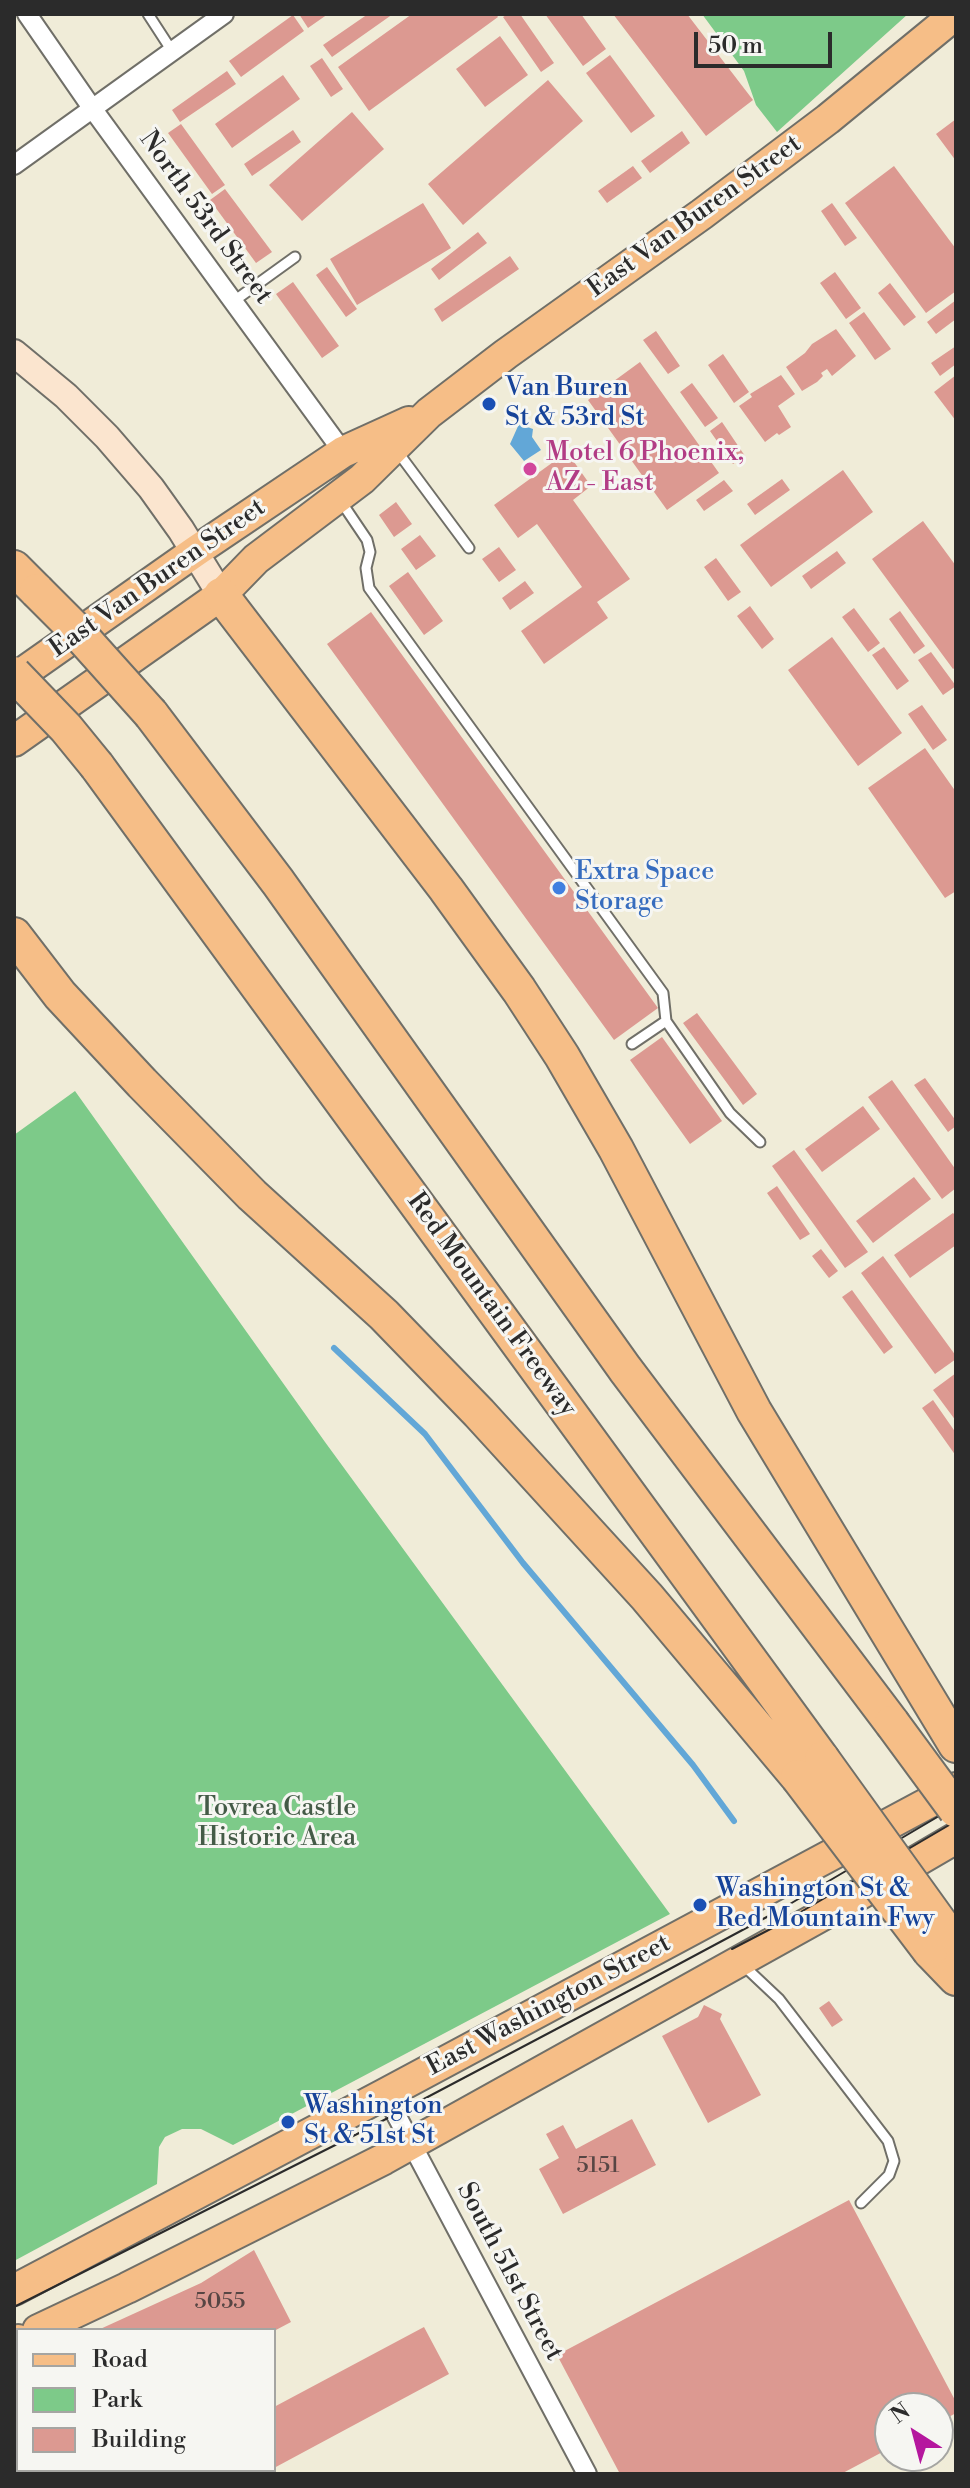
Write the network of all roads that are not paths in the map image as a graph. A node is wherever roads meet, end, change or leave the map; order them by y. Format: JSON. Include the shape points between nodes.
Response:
{"nodes":[{"id":1,"x":27,"y":14,"type":"edge"},
{"id":2,"x":148,"y":14,"type":"edge"},
{"id":3,"x":224,"y":14,"type":"edge"},
{"id":4,"x":956,"y":14,"type":"edge"},
{"id":5,"x":172,"y":51,"type":"junction"},
{"id":6,"x":92,"y":108,"type":"junction"},
{"id":7,"x":14,"y":165,"type":"edge"},
{"id":8,"x":295,"y":257,"type":"dead end"},
{"id":9,"x":234,"y":301,"type":"junction"},
{"id":10,"x":14,"y":353,"type":"edge"},
{"id":11,"x":429,"y":413,"type":"junction"},
{"id":12,"x":394,"y":448,"type":"junction"},
{"id":13,"x":343,"y":452,"type":"junction"},
{"id":14,"x":338,"y":497,"type":"junction"},
{"id":15,"x":469,"y":548,"type":"dead end"},
{"id":16,"x":196,"y":551,"type":"junction"},
{"id":17,"x":25,"y":579,"type":"edge"},
{"id":18,"x":221,"y":595,"type":"junction"},
{"id":19,"x":14,"y":676,"type":"edge"},
{"id":20,"x":14,"y":741,"type":"edge"},
{"id":21,"x":14,"y":935,"type":"edge"},
{"id":22,"x":666,"y":1021,"type":"junction"},
{"id":23,"x":632,"y":1044,"type":"dead end"},
{"id":24,"x":760,"y":1142,"type":"dead end"},
{"id":25,"x":956,"y":1745,"type":"edge"},
{"id":26,"x":810,"y":1768,"type":"junction"},
{"id":27,"x":956,"y":1788,"type":"edge"},
{"id":28,"x":956,"y":1810,"type":"edge"},
{"id":29,"x":956,"y":1838,"type":"edge"},
{"id":30,"x":946,"y":1945,"type":"edge"},
{"id":31,"x":738,"y":1962,"type":"junction"},
{"id":32,"x":956,"y":1978,"type":"edge"},
{"id":33,"x":385,"y":2094,"type":"junction"},
{"id":34,"x":411,"y":2143,"type":"junction"},
{"id":35,"x":861,"y":2203,"type":"dead end"},
{"id":36,"x":14,"y":2290,"type":"edge"},
{"id":37,"x":55,"y":2326,"type":"edge"},
{"id":38,"x":587,"y":2474,"type":"edge"}],
"edges":[{"from":1,"to":6,"type":"street","name":"North 53rd Street"},
{"from":2,"to":5,"type":"lane"},
{"from":3,"to":5,"type":"street"},
{"from":4,"to":11,"type":"main road","name":"East Van Buren Street","via":[[702,214]]},
{"from":5,"to":6,"type":"street"},
{"from":6,"to":7,"type":"street"},
{"from":6,"to":9,"type":"street","name":"North 53rd Street"},
{"from":8,"to":9,"type":"lane"},
{"from":9,"to":13,"type":"street","name":"North 53rd Street"},
{"from":10,"to":16,"type":"main road","via":[[107,437]]},
{"from":11,"to":12,"type":"main road","name":"East Van Buren Street"},
{"from":11,"to":13,"type":"main road","name":"East Van Buren Street"},
{"from":12,"to":14,"type":"main road","name":"East Van Buren Street"},
{"from":12,"to":15,"type":"lane"},
{"from":13,"to":16,"type":"main road","name":"East Van Buren Street"},
{"from":14,"to":18,"type":"main road","name":"East Van Buren Street","via":[[256,559]]},
{"from":14,"to":22,"type":"lane","via":[[367,540],[369,588],[663,993]]},
{"from":16,"to":18,"type":"main road"},
{"from":16,"to":19,"type":"main road","name":"East Van Buren Street"},
{"from":17,"to":28,"type":"highway","bridge":true,"via":[[151,714],[278,882],[625,1369]]},
{"from":18,"to":20,"type":"main road","name":"East Van Buren Street"},
{"from":18,"to":25,"type":"highway","via":[[446,889],[562,1056],[754,1411]]},
{"from":19,"to":26,"type":"highway","name":"Red Mountain Freeway","bridge":true,"via":[[97,766]]},
{"from":21,"to":26,"type":"highway","via":[[60,995],[142,1083],[252,1195],[384,1315]]},
{"from":22,"to":23,"type":"lane"},
{"from":22,"to":24,"type":"lane","via":[[730,1113]]},
{"from":26,"to":30,"type":"highway","name":"Red Mountain Freeway","bridge":true},
{"from":27,"to":33,"type":"main road","name":"East Washington Street"},
{"from":29,"to":31,"type":"main road","name":"East Washington Street"},
{"from":30,"to":32,"type":"highway","name":"Red Mountain Freeway"},
{"from":31,"to":34,"type":"main road","name":"East Washington Street"},
{"from":31,"to":35,"type":"lane","via":[[779,1999],[888,2141],[894,2161],[889,2175]]},
{"from":33,"to":34,"type":"street","name":"South 51st Street"},
{"from":33,"to":36,"type":"main road","name":"East Washington Street"},
{"from":34,"to":37,"type":"main road","name":"East Washington Street"},
{"from":34,"to":38,"type":"street","name":"South 51st Street"}]}
